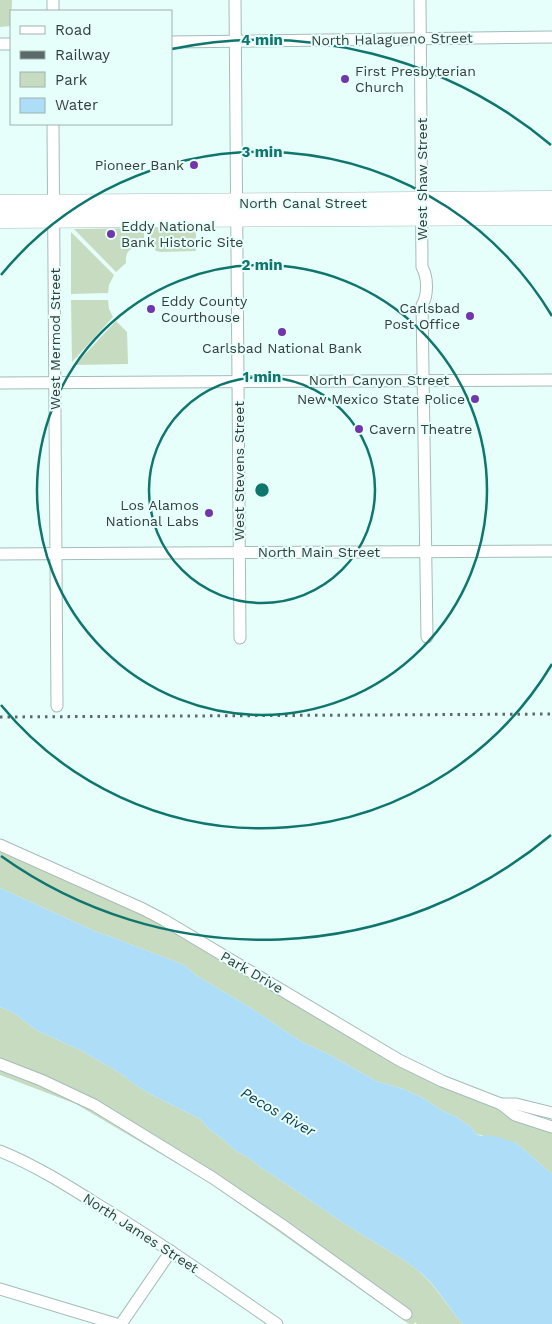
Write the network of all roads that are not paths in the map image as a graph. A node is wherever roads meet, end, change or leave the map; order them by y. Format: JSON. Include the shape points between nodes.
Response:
{"nodes":[{"id":1,"x":235,"y":0,"type":"edge"},
{"id":2,"x":420,"y":0,"type":"edge"},
{"id":3,"x":552,"y":37,"type":"edge"},
{"id":4,"x":420,"y":38,"type":"junction"},
{"id":5,"x":236,"y":40,"type":"junction"},
{"id":6,"x":172,"y":42,"type":"edge"},
{"id":7,"x":53,"y":125,"type":"edge"},
{"id":8,"x":552,"y":200,"type":"edge"},
{"id":9,"x":0,"y":204,"type":"edge"},
{"id":10,"x":422,"y":209,"type":"junction"},
{"id":11,"x":238,"y":210,"type":"junction"},
{"id":12,"x":54,"y":211,"type":"junction"},
{"id":13,"x":552,"y":216,"type":"edge"},
{"id":14,"x":0,"y":219,"type":"edge"},
{"id":15,"x":423,"y":380,"type":"junction"},
{"id":16,"x":552,"y":380,"type":"edge"},
{"id":17,"x":239,"y":381,"type":"junction"},
{"id":18,"x":55,"y":382,"type":"junction"},
{"id":19,"x":0,"y":383,"type":"edge"},
{"id":20,"x":425,"y":551,"type":"junction"},
{"id":21,"x":552,"y":551,"type":"edge"},
{"id":22,"x":240,"y":552,"type":"junction"},
{"id":23,"x":0,"y":554,"type":"edge"},
{"id":24,"x":56,"y":554,"type":"junction"},
{"id":25,"x":427,"y":636,"type":"dead end"},
{"id":26,"x":240,"y":638,"type":"dead end"},
{"id":27,"x":57,"y":706,"type":"dead end"},
{"id":28,"x":0,"y":846,"type":"edge"},
{"id":29,"x":0,"y":1064,"type":"edge"},
{"id":30,"x":501,"y":1104,"type":"junction"},
{"id":31,"x":552,"y":1113,"type":"edge"},
{"id":32,"x":552,"y":1127,"type":"edge"},
{"id":33,"x":0,"y":1151,"type":"edge"},
{"id":34,"x":172,"y":1251,"type":"junction"},
{"id":35,"x":0,"y":1289,"type":"edge"},
{"id":36,"x":406,"y":1314,"type":"dead end"},
{"id":37,"x":116,"y":1324,"type":"edge"},
{"id":38,"x":121,"y":1324,"type":"edge"},
{"id":39,"x":278,"y":1324,"type":"edge"}],
"edges":[{"from":1,"to":5,"type":"street","name":"West Stevens Street"},
{"from":2,"to":4,"type":"street","name":"West Shaw Street"},
{"from":3,"to":4,"type":"street","name":"North Halagueno Street"},
{"from":4,"to":5,"type":"street","name":"North Halagueno Street"},
{"from":4,"to":10,"type":"street","name":"West Shaw Street"},
{"from":5,"to":6,"type":"street","name":"North Halagueno Street"},
{"from":5,"to":11,"type":"street","name":"West Stevens Street"},
{"from":7,"to":12,"type":"street","name":"West Mermod Street"},
{"from":8,"to":10,"type":"highway","name":"North Canal Street"},
{"from":9,"to":12,"type":"highway"},
{"from":10,"to":11,"type":"highway","name":"North Canal Street"},
{"from":10,"to":13,"type":"highway","name":"North Canal Street"},
{"from":10,"to":15,"type":"street","name":"West Shaw Street","via":[[422,267],[418,272],[418,300],[422,305]]},
{"from":11,"to":12,"type":"highway","name":"North Canal Street"},
{"from":11,"to":17,"type":"street","name":"West Stevens Street"},
{"from":12,"to":14,"type":"highway"},
{"from":12,"to":18,"type":"street","name":"West Mermod Street"},
{"from":15,"to":16,"type":"street","name":"North Canyon Street"},
{"from":15,"to":17,"type":"street","name":"North Canyon Street"},
{"from":15,"to":20,"type":"street","name":"West Shaw Street"},
{"from":17,"to":18,"type":"street","name":"North Canyon Street"},
{"from":17,"to":22,"type":"street","name":"West Stevens Street"},
{"from":18,"to":19,"type":"street","name":"North Canyon Street"},
{"from":18,"to":24,"type":"street","name":"West Mermod Street"},
{"from":20,"to":21,"type":"street","name":"North Main Street"},
{"from":20,"to":22,"type":"street","name":"North Main Street"},
{"from":20,"to":25,"type":"street","name":"West Shaw Street"},
{"from":22,"to":24,"type":"street","name":"North Main Street"},
{"from":22,"to":26,"type":"street","name":"West Stevens Street"},
{"from":23,"to":24,"type":"street","name":"North Main Street"},
{"from":24,"to":27,"type":"street","name":"West Mermod Street"},
{"from":28,"to":30,"type":"street","name":"Park Drive","via":[[143,909],[399,1060]]},
{"from":29,"to":36,"type":"street","via":[[94,1105],[213,1178]]},
{"from":30,"to":31,"type":"street","name":"Park Drive","via":[[516,1104]]},
{"from":30,"to":32,"type":"street","name":"Park Drive","via":[[514,1114]]},
{"from":33,"to":34,"type":"street","name":"North James Street","via":[[69,1187]]},
{"from":34,"to":38,"type":"street"},
{"from":34,"to":39,"type":"street","name":"North James Street"},
{"from":35,"to":37,"type":"street"}]}
